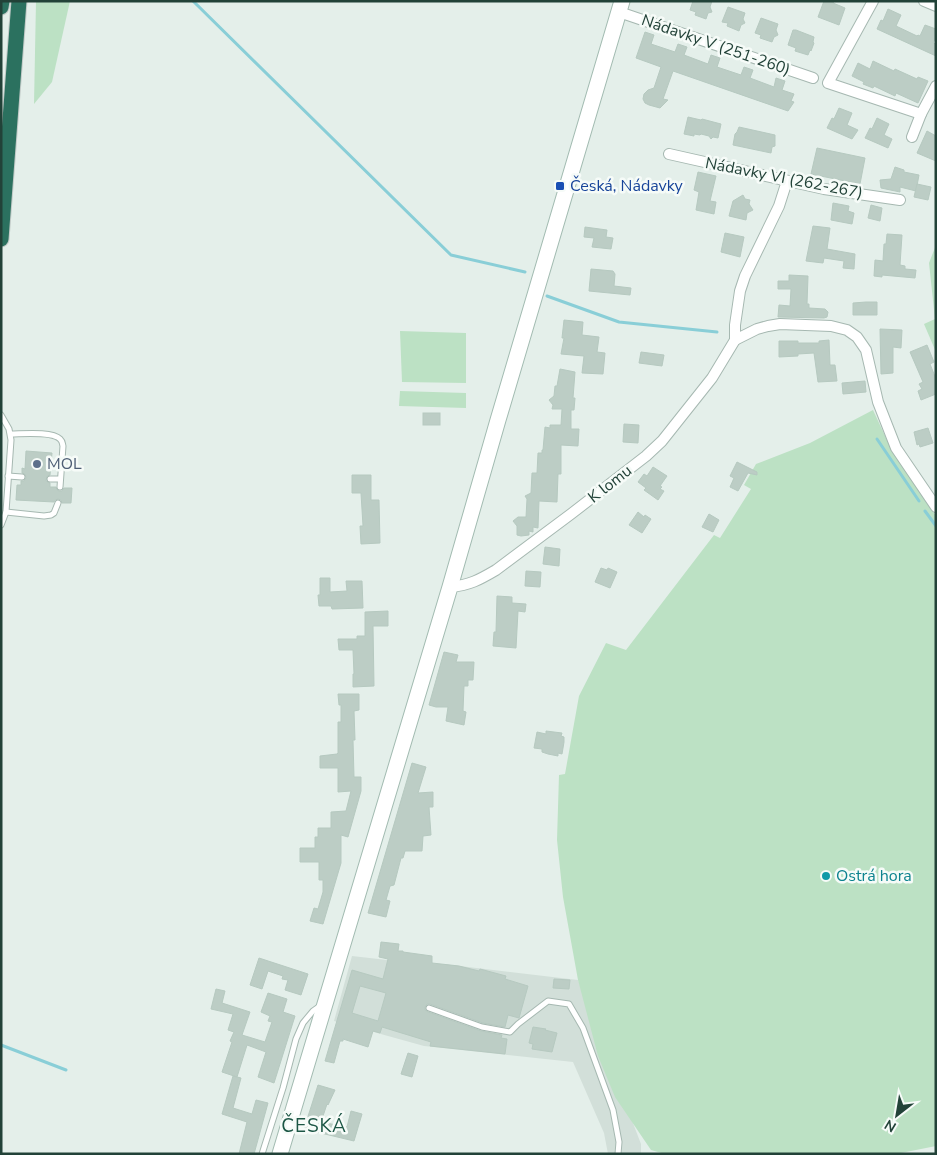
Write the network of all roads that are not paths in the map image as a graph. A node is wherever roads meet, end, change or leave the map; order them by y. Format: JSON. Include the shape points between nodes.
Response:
{"nodes":[{"id":1,"x":2,"y":1,"type":"edge"},
{"id":2,"x":19,"y":1,"type":"edge"},
{"id":3,"x":873,"y":1,"type":"edge"},
{"id":4,"x":924,"y":1,"type":"edge"},
{"id":5,"x":936,"y":6,"type":"edge"},
{"id":6,"x":1,"y":7,"type":"edge"},
{"id":7,"x":621,"y":7,"type":"edge"},
{"id":8,"x":813,"y":78,"type":"dead end"},
{"id":9,"x":936,"y":86,"type":"edge"},
{"id":10,"x":921,"y":114,"type":"junction"},
{"id":11,"x":912,"y":137,"type":"dead end"},
{"id":12,"x":668,"y":154,"type":"dead end"},
{"id":13,"x":787,"y":181,"type":"junction"},
{"id":14,"x":900,"y":200,"type":"dead end"},
{"id":15,"x":1,"y":239,"type":"edge"},
{"id":16,"x":735,"y":340,"type":"junction"},
{"id":17,"x":1,"y":415,"type":"edge"},
{"id":18,"x":10,"y":434,"type":"junction"},
{"id":19,"x":8,"y":476,"type":"junction"},
{"id":20,"x":22,"y":477,"type":"dead end"},
{"id":21,"x":50,"y":479,"type":"dead end"},
{"id":22,"x":60,"y":479,"type":"junction"},
{"id":23,"x":60,"y":487,"type":"dead end"},
{"id":24,"x":58,"y":503,"type":"dead end"},
{"id":25,"x":936,"y":508,"type":"edge"},
{"id":26,"x":6,"y":512,"type":"junction"},
{"id":27,"x":1,"y":525,"type":"edge"},
{"id":28,"x":450,"y":587,"type":"junction"},
{"id":29,"x":325,"y":1003,"type":"junction"},
{"id":30,"x":429,"y":1008,"type":"dead end"},
{"id":31,"x":262,"y":1154,"type":"edge"},
{"id":32,"x":280,"y":1154,"type":"edge"},
{"id":33,"x":618,"y":1154,"type":"edge"}],
"edges":[{"from":1,"to":6,"type":"highway"},
{"from":2,"to":15,"type":"highway"},
{"from":3,"to":10,"type":"street","via":[[828,83]]},
{"from":4,"to":5,"type":"street"},
{"from":7,"to":8,"type":"street","name":"Nádavky V (251-260)"},
{"from":7,"to":28,"type":"street"},
{"from":9,"to":10,"type":"street"},
{"from":10,"to":11,"type":"street"},
{"from":12,"to":13,"type":"street","name":"Nádavky VI (262-267)"},
{"from":13,"to":14,"type":"street","name":"Nádavky VI (262-267)"},
{"from":13,"to":16,"type":"street","name":"K lomu","via":[[779,206],[740,290]]},
{"from":16,"to":25,"type":"street","via":[[757,329],[780,324],[831,326],[847,330],[857,338],[866,350],[878,402],[896,448]]},
{"from":16,"to":28,"type":"street","name":"K lomu","via":[[712,378],[662,441],[646,456],[496,570],[470,584]]},
{"from":17,"to":18,"type":"lane"},
{"from":18,"to":19,"type":"lane"},
{"from":18,"to":22,"type":"lane","via":[[59,438],[63,446]]},
{"from":19,"to":20,"type":"lane"},
{"from":19,"to":26,"type":"lane"},
{"from":21,"to":22,"type":"lane"},
{"from":22,"to":23,"type":"lane"},
{"from":24,"to":26,"type":"lane","via":[[54,513],[47,516]]},
{"from":26,"to":27,"type":"lane"},
{"from":28,"to":29,"type":"street"},
{"from":29,"to":31,"type":"lane","via":[[308,1017],[296,1039]]},
{"from":29,"to":32,"type":"street"},
{"from":30,"to":33,"type":"lane","via":[[482,1027],[510,1032],[548,1001],[568,1004],[583,1028],[613,1110]]}]}
